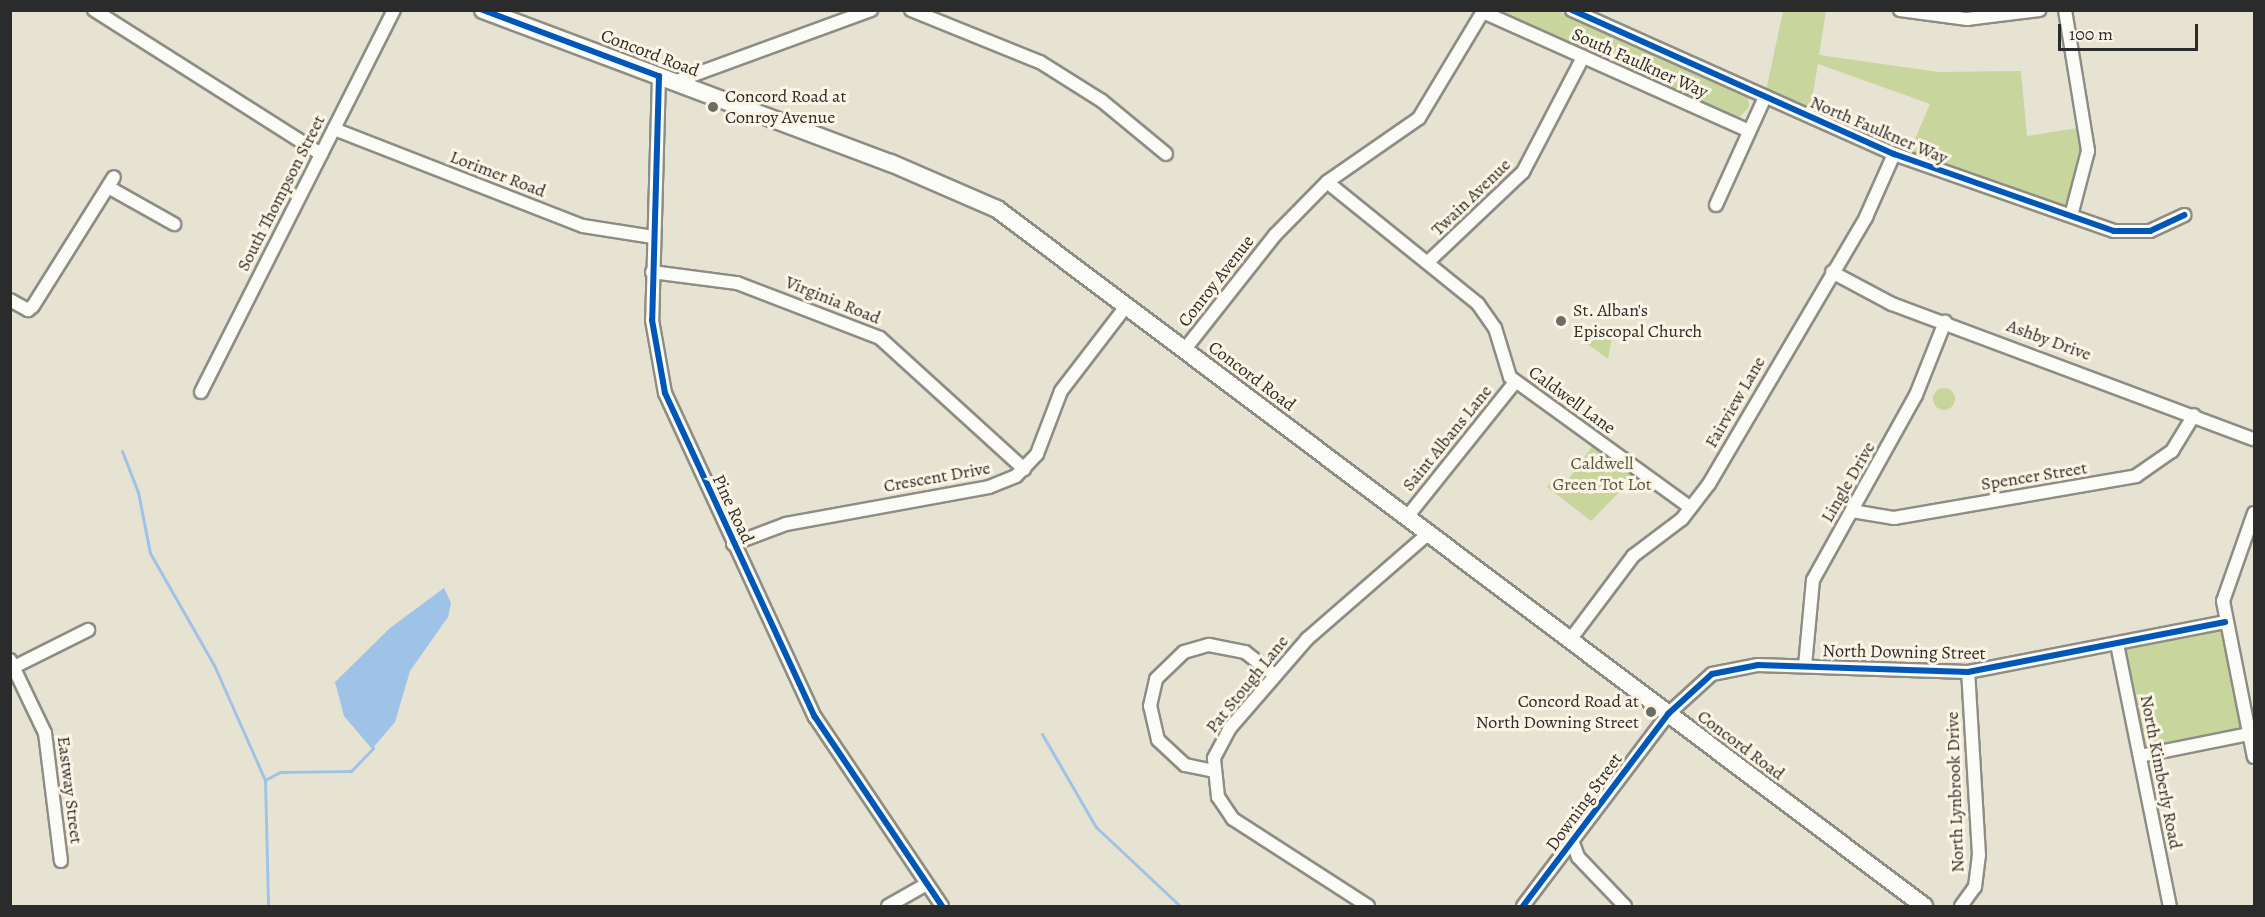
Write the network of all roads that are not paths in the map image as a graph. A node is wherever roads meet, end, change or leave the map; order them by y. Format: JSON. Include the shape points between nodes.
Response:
{"nodes":[{"id":1,"x":94,"y":10,"type":"edge"},
{"id":2,"x":394,"y":10,"type":"edge"},
{"id":3,"x":483,"y":10,"type":"edge"},
{"id":4,"x":871,"y":10,"type":"edge"},
{"id":5,"x":911,"y":10,"type":"edge"},
{"id":6,"x":1572,"y":10,"type":"edge"},
{"id":7,"x":1900,"y":10,"type":"edge"},
{"id":8,"x":2039,"y":10,"type":"edge"},
{"id":9,"x":2065,"y":10,"type":"edge"},
{"id":10,"x":1483,"y":11,"type":"edge"},
{"id":11,"x":1583,"y":57,"type":"junction"},
{"id":12,"x":666,"y":79,"type":"junction"},
{"id":13,"x":1764,"y":97,"type":"junction"},
{"id":14,"x":334,"y":129,"type":"junction"},
{"id":15,"x":1749,"y":131,"type":"junction"},
{"id":16,"x":321,"y":154,"type":"junction"},
{"id":17,"x":1166,"y":154,"type":"dead end"},
{"id":18,"x":1893,"y":154,"type":"junction"},
{"id":19,"x":1327,"y":182,"type":"junction"},
{"id":20,"x":1716,"y":205,"type":"dead end"},
{"id":21,"x":2184,"y":215,"type":"dead end"},
{"id":22,"x":2071,"y":216,"type":"junction"},
{"id":23,"x":174,"y":224,"type":"dead end"},
{"id":24,"x":653,"y":237,"type":"junction"},
{"id":25,"x":1428,"y":262,"type":"junction"},
{"id":26,"x":652,"y":272,"type":"junction"},
{"id":27,"x":1832,"y":272,"type":"junction"},
{"id":28,"x":10,"y":300,"type":"edge"},
{"id":29,"x":1127,"y":305,"type":"junction"},
{"id":30,"x":1945,"y":322,"type":"junction"},
{"id":31,"x":1185,"y":349,"type":"junction"},
{"id":32,"x":1515,"y":382,"type":"junction"},
{"id":33,"x":201,"y":392,"type":"dead end"},
{"id":34,"x":2194,"y":415,"type":"junction"},
{"id":35,"x":2254,"y":439,"type":"edge"},
{"id":36,"x":1024,"y":469,"type":"junction"},
{"id":37,"x":1691,"y":508,"type":"junction"},
{"id":38,"x":1852,"y":511,"type":"junction"},
{"id":39,"x":2254,"y":513,"type":"edge"},
{"id":40,"x":1407,"y":517,"type":"junction"},
{"id":41,"x":1429,"y":533,"type":"junction"},
{"id":42,"x":733,"y":544,"type":"junction"},
{"id":43,"x":2225,"y":622,"type":"junction"},
{"id":44,"x":88,"y":630,"type":"dead end"},
{"id":45,"x":1570,"y":640,"type":"junction"},
{"id":46,"x":2116,"y":644,"type":"junction"},
{"id":47,"x":12,"y":664,"type":"edge"},
{"id":48,"x":1805,"y":666,"type":"junction"},
{"id":49,"x":1968,"y":672,"type":"junction"},
{"id":50,"x":1274,"y":675,"type":"junction"},
{"id":51,"x":1668,"y":714,"type":"junction"},
{"id":52,"x":2251,"y":733,"type":"edge"},
{"id":53,"x":2140,"y":756,"type":"junction"},
{"id":54,"x":2254,"y":757,"type":"edge"},
{"id":55,"x":1214,"y":771,"type":"junction"},
{"id":56,"x":1573,"y":843,"type":"junction"},
{"id":57,"x":61,"y":861,"type":"dead end"},
{"id":58,"x":925,"y":885,"type":"junction"},
{"id":59,"x":888,"y":906,"type":"edge"},
{"id":60,"x":942,"y":906,"type":"edge"},
{"id":61,"x":1368,"y":906,"type":"edge"},
{"id":62,"x":1523,"y":906,"type":"edge"},
{"id":63,"x":1624,"y":906,"type":"edge"},
{"id":64,"x":1924,"y":906,"type":"edge"},
{"id":65,"x":1961,"y":906,"type":"edge"},
{"id":66,"x":2170,"y":906,"type":"edge"}],
"edges":[{"from":1,"to":16,"type":"street"},
{"from":2,"to":14,"type":"street","name":"South Thompson Street"},
{"from":3,"to":12,"type":"main road","name":"Concord Road"},
{"from":4,"to":12,"type":"street"},
{"from":5,"to":17,"type":"street","via":[[1040,62],[1102,101]]},
{"from":6,"to":13,"type":"street","name":"North Faulkner Way"},
{"from":7,"to":8,"type":"street","via":[[1967,19]]},
{"from":9,"to":22,"type":"street","via":[[2088,151]]},
{"from":10,"to":11,"type":"street","name":"South Faulkner Way"},
{"from":10,"to":19,"type":"street","via":[[1419,118]]},
{"from":11,"to":15,"type":"street","name":"South Faulkner Way"},
{"from":11,"to":25,"type":"street","name":"Twain Avenue","via":[[1523,172]]},
{"from":12,"to":24,"type":"street","name":"Pine Road"},
{"from":12,"to":29,"type":"main road","name":"Concord Road","via":[[980,200]]},
{"from":13,"to":15,"type":"street"},
{"from":13,"to":18,"type":"street","name":"North Faulkner Way"},
{"from":14,"to":16,"type":"street","name":"South Thompson Street"},
{"from":14,"to":24,"type":"street","name":"Lorimer Road","via":[[583,226]]},
{"from":15,"to":20,"type":"street"},
{"from":16,"to":33,"type":"street","name":"South Thompson Street"},
{"from":18,"to":22,"type":"street","name":"North Faulkner Way"},
{"from":18,"to":27,"type":"street","name":"Fairview Lane","via":[[1866,217]]},
{"from":19,"to":25,"type":"street","name":"Caldwell Lane"},
{"from":19,"to":31,"type":"street","name":"Conroy Avenue","via":[[1275,235]]},
{"from":21,"to":22,"type":"street","name":"North Faulkner Way","via":[[2135,234]]},
{"from":23,"to":28,"type":"street","via":[[111,182],[28,310]]},
{"from":24,"to":26,"type":"street","name":"Pine Road"},
{"from":25,"to":32,"type":"street","name":"Caldwell Lane","via":[[1484,311],[1495,328],[1504,370]]},
{"from":26,"to":36,"type":"street","name":"Virginia Road","via":[[737,283],[880,338]]},
{"from":26,"to":42,"type":"street","name":"Pine Road","via":[[655,350],[665,393]]},
{"from":27,"to":30,"type":"street","name":"Ashby Drive","via":[[1874,296]]},
{"from":27,"to":37,"type":"street","name":"Fairview Lane"},
{"from":29,"to":31,"type":"main road","name":"Concord Road"},
{"from":29,"to":36,"type":"street","name":"Crescent Drive","via":[[1061,392],[1040,449]]},
{"from":30,"to":34,"type":"street","name":"Ashby Drive"},
{"from":30,"to":38,"type":"street","name":"Lingle Drive","via":[[1916,395]]},
{"from":31,"to":40,"type":"main road","name":"Concord Road"},
{"from":32,"to":37,"type":"street","name":"Caldwell Lane"},
{"from":32,"to":40,"type":"street","name":"Saint Albans Lane"},
{"from":34,"to":35,"type":"street","name":"Ashby Drive"},
{"from":34,"to":38,"type":"street","name":"Spencer Street","via":[[2164,459],[2128,478],[1894,518]]},
{"from":36,"to":42,"type":"street","name":"Crescent Drive","via":[[989,487],[819,516]]},
{"from":37,"to":45,"type":"street","name":"Fairview Lane","via":[[1633,556]]},
{"from":38,"to":48,"type":"street","name":"Lingle Drive","via":[[1813,580]]},
{"from":39,"to":43,"type":"street","via":[[2226,589]]},
{"from":40,"to":41,"type":"main road","name":"Concord Road"},
{"from":41,"to":45,"type":"main road","name":"Concord Road"},
{"from":41,"to":50,"type":"street","name":"Pat Stough Lane","via":[[1329,618]]},
{"from":42,"to":58,"type":"street","name":"Pine Road","via":[[820,726]]},
{"from":43,"to":46,"type":"street","name":"North Downing Street"},
{"from":43,"to":52,"type":"street"},
{"from":44,"to":47,"type":"street"},
{"from":45,"to":51,"type":"main road","name":"Concord Road"},
{"from":46,"to":49,"type":"street","name":"North Downing Street"},
{"from":46,"to":53,"type":"street","name":"North Kimberly Road"},
{"from":47,"to":57,"type":"street","name":"Eastway Street","via":[[45,733]]},
{"from":48,"to":49,"type":"street","name":"North Downing Street"},
{"from":48,"to":51,"type":"street","name":"North Downing Street","via":[[1728,668],[1699,681]]},
{"from":49,"to":65,"type":"street","name":"North Lynbrook Drive","via":[[1979,855],[1974,887]]},
{"from":50,"to":55,"type":"street","name":"Pat Stough Lane","via":[[1223,737]]},
{"from":50,"to":55,"type":"street","via":[[1245,652],[1209,645],[1184,652],[1156,679],[1150,706],[1158,740],[1185,765]]},
{"from":51,"to":56,"type":"street","name":"Downing Street","via":[[1576,832]]},
{"from":51,"to":64,"type":"main road","name":"Concord Road"},
{"from":52,"to":53,"type":"street"},
{"from":52,"to":54,"type":"street"},
{"from":53,"to":66,"type":"street","name":"North Kimberly Road"},
{"from":55,"to":61,"type":"street","name":"Pat Stough Lane","via":[[1218,797],[1233,819]]},
{"from":56,"to":62,"type":"street","name":"Downing Street"},
{"from":56,"to":63,"type":"street","via":[[1578,856]]},
{"from":58,"to":59,"type":"street"},
{"from":58,"to":60,"type":"street","name":"Pine Road"}]}
